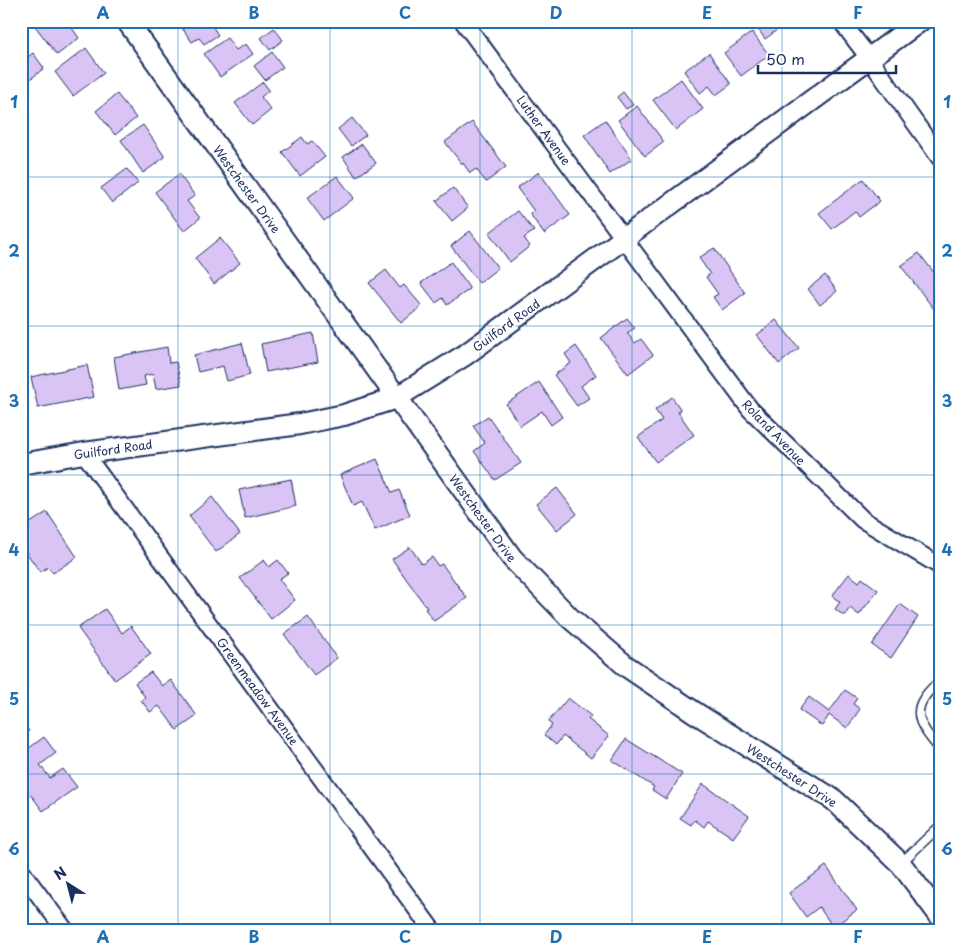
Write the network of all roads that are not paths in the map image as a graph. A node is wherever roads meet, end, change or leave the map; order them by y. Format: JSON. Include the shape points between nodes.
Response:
{"nodes":[{"id":1,"x":127,"y":21,"type":"edge"},
{"id":2,"x":463,"y":21,"type":"edge"},
{"id":3,"x":841,"y":21,"type":"edge"},
{"id":4,"x":920,"y":21,"type":"edge"},
{"id":5,"x":870,"y":58,"type":"junction"},
{"id":6,"x":940,"y":158,"type":"edge"},
{"id":7,"x":624,"y":239,"type":"junction"},
{"id":8,"x":396,"y":398,"type":"junction"},
{"id":9,"x":84,"y":453,"type":"junction"},
{"id":10,"x":21,"y":464,"type":"edge"},
{"id":11,"x":940,"y":566,"type":"edge"},
{"id":12,"x":940,"y":680,"type":"edge"},
{"id":13,"x":940,"y":750,"type":"edge"},
{"id":14,"x":940,"y":826,"type":"edge"},
{"id":15,"x":901,"y":864,"type":"junction"},
{"id":16,"x":21,"y":871,"type":"edge"},
{"id":17,"x":940,"y":916,"type":"edge"},
{"id":18,"x":65,"y":930,"type":"edge"},
{"id":19,"x":432,"y":930,"type":"edge"}],
"edges":[{"from":1,"to":8,"type":"street","name":"Westchester Drive"},
{"from":2,"to":7,"type":"street","name":"Luther Avenue"},
{"from":3,"to":5,"type":"street"},
{"from":4,"to":5,"type":"street","name":"Guilford Road"},
{"from":5,"to":6,"type":"street"},
{"from":5,"to":7,"type":"street","name":"Guilford Road"},
{"from":7,"to":8,"type":"street","name":"Guilford Road","via":[[465,355]]},
{"from":7,"to":11,"type":"street","name":"Roland Avenue","via":[[750,410],[863,520]]},
{"from":8,"to":9,"type":"street","name":"Guilford Road","via":[[344,415],[300,424]]},
{"from":8,"to":15,"type":"street","name":"Westchester Drive","via":[[512,558],[570,618],[626,666],[834,800]]},
{"from":9,"to":10,"type":"street","name":"Guilford Road"},
{"from":9,"to":19,"type":"street","name":"Greenmeadow Avenue"},
{"from":12,"to":13,"type":"lane","via":[[923,699],[918,712],[920,723]]},
{"from":14,"to":15,"type":"lane"},
{"from":15,"to":17,"type":"street","name":"Westchester Drive"},
{"from":16,"to":18,"type":"street"}]}
